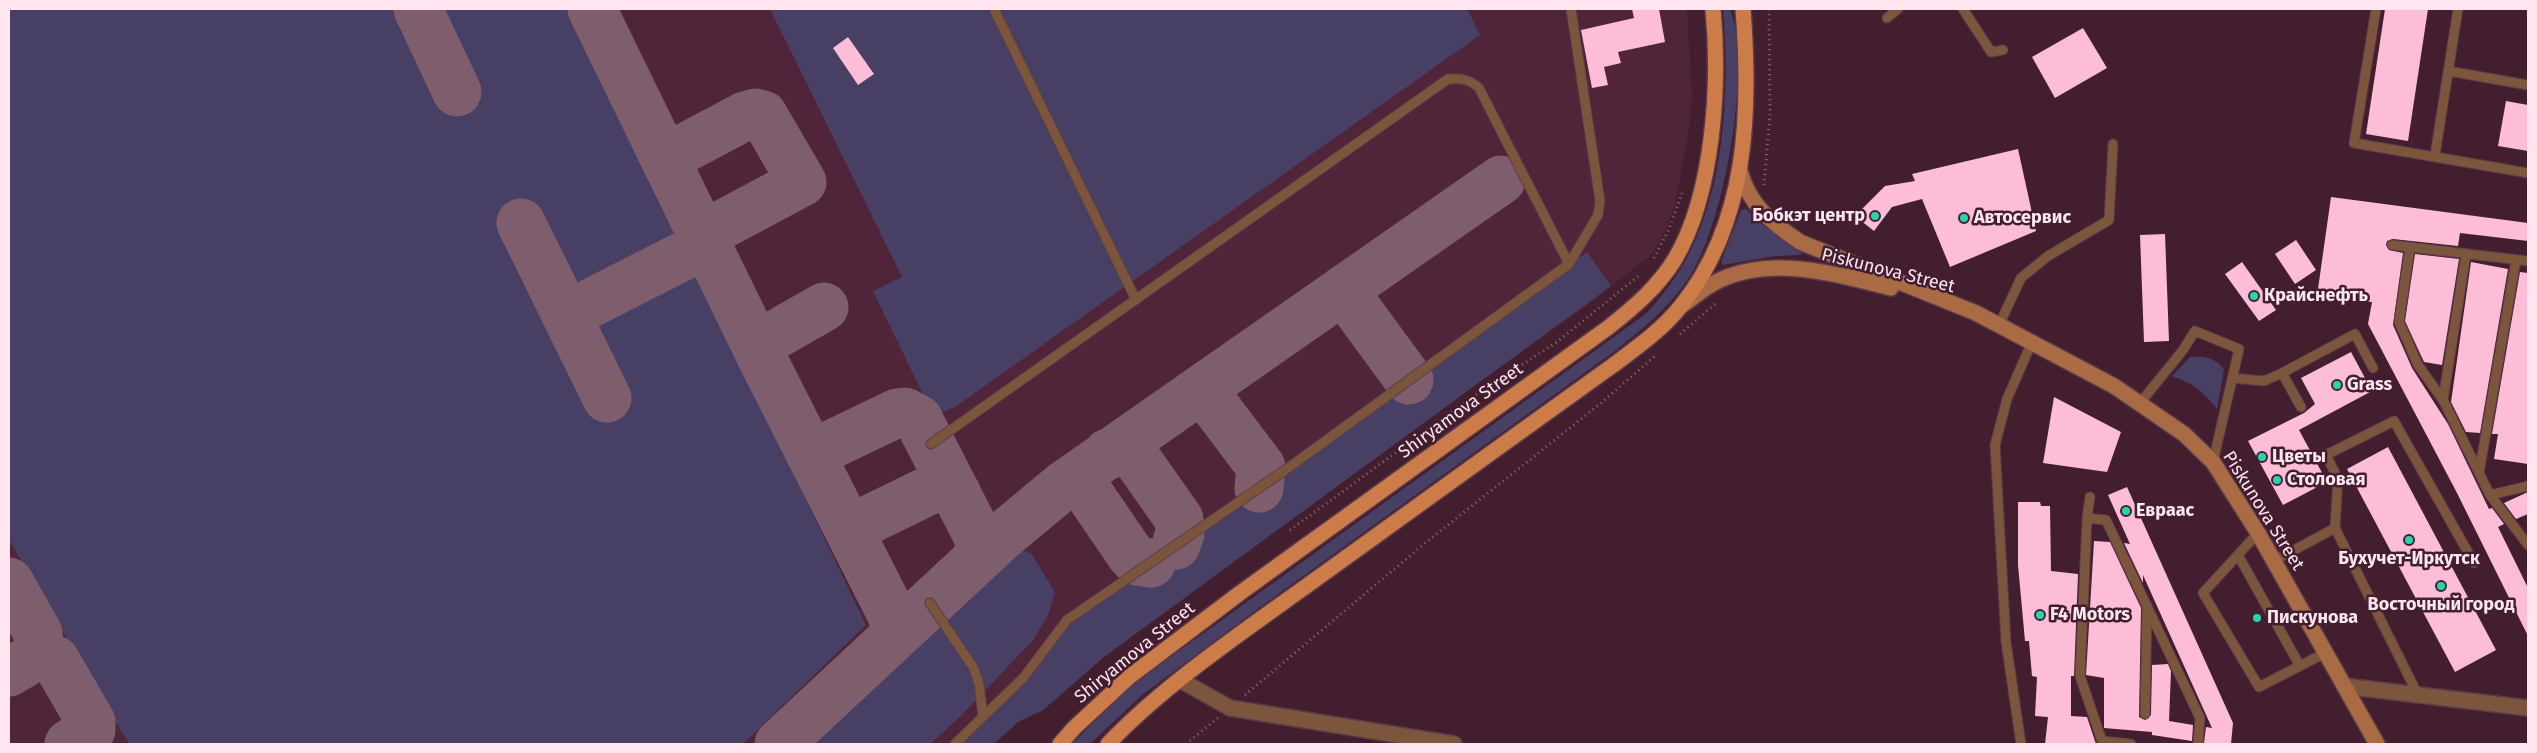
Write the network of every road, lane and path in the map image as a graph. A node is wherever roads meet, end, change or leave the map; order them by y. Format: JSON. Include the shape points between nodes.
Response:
{"nodes":[{"id":1,"x":994,"y":9,"type":"edge"},
{"id":2,"x":1571,"y":9,"type":"edge"},
{"id":3,"x":1713,"y":9,"type":"edge"},
{"id":4,"x":1743,"y":9,"type":"edge"},
{"id":5,"x":1769,"y":9,"type":"edge"},
{"id":6,"x":1898,"y":9,"type":"edge"},
{"id":7,"x":1962,"y":9,"type":"edge"},
{"id":8,"x":2376,"y":9,"type":"edge"},
{"id":9,"x":2458,"y":9,"type":"edge"},
{"id":10,"x":1887,"y":18,"type":"dead end"},
{"id":11,"x":2003,"y":50,"type":"dead end"},
{"id":12,"x":2448,"y":71,"type":"junction"},
{"id":13,"x":2528,"y":85,"type":"edge"},
{"id":14,"x":2113,"y":144,"type":"dead end"},
{"id":15,"x":2434,"y":155,"type":"junction"},
{"id":16,"x":1740,"y":171,"type":"junction"},
{"id":17,"x":2528,"y":173,"type":"edge"},
{"id":18,"x":1684,"y":186,"type":"dead end"},
{"id":19,"x":1764,"y":191,"type":"dead end"},
{"id":20,"x":2392,"y":245,"type":"dead end"},
{"id":21,"x":2410,"y":247,"type":"junction"},
{"id":22,"x":2466,"y":254,"type":"junction"},
{"id":23,"x":1653,"y":260,"type":"dead end"},
{"id":24,"x":2516,"y":260,"type":"junction"},
{"id":25,"x":2528,"y":261,"type":"edge"},
{"id":26,"x":1569,"y":264,"type":"junction"},
{"id":27,"x":1649,"y":268,"type":"dead end"},
{"id":28,"x":1136,"y":300,"type":"junction"},
{"id":29,"x":1716,"y":303,"type":"dead end"},
{"id":30,"x":1680,"y":308,"type":"junction"},
{"id":31,"x":1976,"y":313,"type":"junction"},
{"id":32,"x":1999,"y":325,"type":"junction"},
{"id":33,"x":1672,"y":341,"type":"dead end"},
{"id":34,"x":2032,"y":342,"type":"junction"},
{"id":35,"x":1658,"y":353,"type":"dead end"},
{"id":36,"x":2373,"y":368,"type":"dead end"},
{"id":37,"x":2282,"y":373,"type":"junction"},
{"id":38,"x":2232,"y":378,"type":"junction"},
{"id":39,"x":2443,"y":400,"type":"junction"},
{"id":40,"x":2140,"y":403,"type":"junction"},
{"id":41,"x":2300,"y":407,"type":"dead end"},
{"id":42,"x":931,"y":444,"type":"dead end"},
{"id":43,"x":2214,"y":462,"type":"junction"},
{"id":44,"x":2479,"y":473,"type":"junction"},
{"id":45,"x":2528,"y":486,"type":"edge"},
{"id":46,"x":2490,"y":495,"type":"junction"},
{"id":47,"x":2090,"y":497,"type":"dead end"},
{"id":48,"x":2087,"y":518,"type":"junction"},
{"id":49,"x":2335,"y":528,"type":"junction"},
{"id":50,"x":1290,"y":530,"type":"dead end"},
{"id":51,"x":2258,"y":533,"type":"junction"},
{"id":52,"x":2528,"y":545,"type":"edge"},
{"id":53,"x":2238,"y":554,"type":"junction"},
{"id":54,"x":2274,"y":561,"type":"junction"},
{"id":55,"x":2474,"y":563,"type":"dead end"},
{"id":56,"x":2147,"y":602,"type":"junction"},
{"id":57,"x":930,"y":603,"type":"dead end"},
{"id":58,"x":2326,"y":653,"type":"junction"},
{"id":59,"x":2300,"y":666,"type":"junction"},
{"id":60,"x":1180,"y":680,"type":"junction"},
{"id":61,"x":2344,"y":686,"type":"junction"},
{"id":62,"x":2418,"y":695,"type":"junction"},
{"id":63,"x":1230,"y":708,"type":"junction"},
{"id":64,"x":2528,"y":708,"type":"edge"},
{"id":65,"x":2145,"y":714,"type":"dead end"},
{"id":66,"x":983,"y":717,"type":"junction"},
{"id":67,"x":2103,"y":742,"type":"edge"},
{"id":68,"x":955,"y":744,"type":"edge"},
{"id":69,"x":1060,"y":744,"type":"edge"},
{"id":70,"x":1108,"y":744,"type":"edge"},
{"id":71,"x":1186,"y":744,"type":"edge"},
{"id":72,"x":1454,"y":744,"type":"edge"},
{"id":73,"x":2021,"y":744,"type":"edge"},
{"id":74,"x":2131,"y":744,"type":"edge"},
{"id":75,"x":2198,"y":744,"type":"edge"},
{"id":76,"x":2377,"y":744,"type":"edge"}],
"edges":[{"from":1,"to":28,"type":"lane"},
{"from":2,"to":26,"type":"lane","via":[[1600,201],[1598,215]]},
{"from":3,"to":69,"type":"main road","name":"Shiryamova Street","via":[[1715,86],[1703,180],[1691,222],[1675,258],[1658,282],[1609,328],[1240,593],[1129,677]]},
{"from":4,"to":16,"type":"main road","via":[[1747,86]]},
{"from":5,"to":19,"type":"path","via":[[1770,114]]},
{"from":6,"to":10,"type":"lane"},
{"from":7,"to":11,"type":"lane","via":[[1990,52]]},
{"from":8,"to":15,"type":"lane","via":[[2354,143]]},
{"from":9,"to":12,"type":"lane"},
{"from":12,"to":13,"type":"lane"},
{"from":12,"to":15,"type":"lane"},
{"from":14,"to":32,"type":"lane","via":[[2109,220],[2048,256],[2021,278]]},
{"from":15,"to":17,"type":"lane"},
{"from":16,"to":30,"type":"main road","via":[[1726,224],[1713,257]]},
{"from":16,"to":31,"type":"street","name":"Piskunova Street","via":[[1755,204],[1800,242]]},
{"from":18,"to":23,"type":"path","via":[[1669,229]]},
{"from":20,"to":21,"type":"lane"},
{"from":21,"to":22,"type":"lane"},
{"from":21,"to":39,"type":"lane","via":[[2399,322],[2418,365]]},
{"from":22,"to":24,"type":"lane"},
{"from":22,"to":39,"type":"lane"},
{"from":24,"to":25,"type":"lane"},
{"from":24,"to":44,"type":"lane"},
{"from":26,"to":28,"type":"lane","via":[[1479,88],[1472,81],[1460,78],[1448,79]]},
{"from":26,"to":66,"type":"lane","via":[[1288,468],[1067,620],[1024,677]]},
{"from":27,"to":50,"type":"path","via":[[1557,342],[1468,400]]},
{"from":28,"to":42,"type":"lane"},
{"from":29,"to":33,"type":"path"},
{"from":30,"to":31,"type":"street","name":"Piskunova Street","via":[[1707,287],[1734,274],[1800,269],[1854,278]]},
{"from":30,"to":60,"type":"main road","via":[[1644,342],[1612,366]]},
{"from":31,"to":32,"type":"street","name":"Piskunova Street"},
{"from":32,"to":34,"type":"street","name":"Piskunova Street"},
{"from":34,"to":40,"type":"street","name":"Piskunova Street"},
{"from":34,"to":73,"type":"lane","via":[[2006,400],[1995,445],[2006,642]]},
{"from":35,"to":63,"type":"path"},
{"from":36,"to":37,"type":"lane","via":[[2355,334]]},
{"from":37,"to":38,"type":"lane","via":[[2264,381]]},
{"from":37,"to":41,"type":"lane"},
{"from":38,"to":40,"type":"lane","via":[[2239,349],[2195,331]]},
{"from":38,"to":43,"type":"lane"},
{"from":39,"to":44,"type":"lane"},
{"from":40,"to":43,"type":"street","name":"Piskunova Street","via":[[2184,434]]},
{"from":43,"to":51,"type":"street","name":"Piskunova Street"},
{"from":44,"to":46,"type":"lane"},
{"from":45,"to":46,"type":"lane"},
{"from":46,"to":52,"type":"lane"},
{"from":47,"to":48,"type":"lane"},
{"from":48,"to":56,"type":"lane","via":[[2106,520]]},
{"from":48,"to":67,"type":"lane","via":[[2080,676]]},
{"from":49,"to":54,"type":"lane"},
{"from":49,"to":55,"type":"lane","via":[[2338,479],[2326,455],[2394,421]]},
{"from":49,"to":62,"type":"lane"},
{"from":51,"to":53,"type":"lane"},
{"from":51,"to":54,"type":"street","name":"Piskunova Street"},
{"from":53,"to":59,"type":"lane"},
{"from":53,"to":59,"type":"lane","via":[[2203,593],[2259,688]]},
{"from":54,"to":58,"type":"street","name":"Piskunova Street"},
{"from":56,"to":65,"type":"lane"},
{"from":56,"to":75,"type":"lane","via":[[2200,718]]},
{"from":57,"to":66,"type":"lane","via":[[972,667],[979,684]]},
{"from":58,"to":59,"type":"lane"},
{"from":58,"to":61,"type":"street","name":"Piskunova Street"},
{"from":60,"to":63,"type":"street"},
{"from":60,"to":70,"type":"main road","via":[[1130,721]]},
{"from":61,"to":62,"type":"street"},
{"from":61,"to":76,"type":"street","name":"Piskunova Street"},
{"from":62,"to":64,"type":"street"},
{"from":63,"to":71,"type":"path"},
{"from":63,"to":72,"type":"street"},
{"from":66,"to":68,"type":"lane"},
{"from":67,"to":74,"type":"lane"}]}
